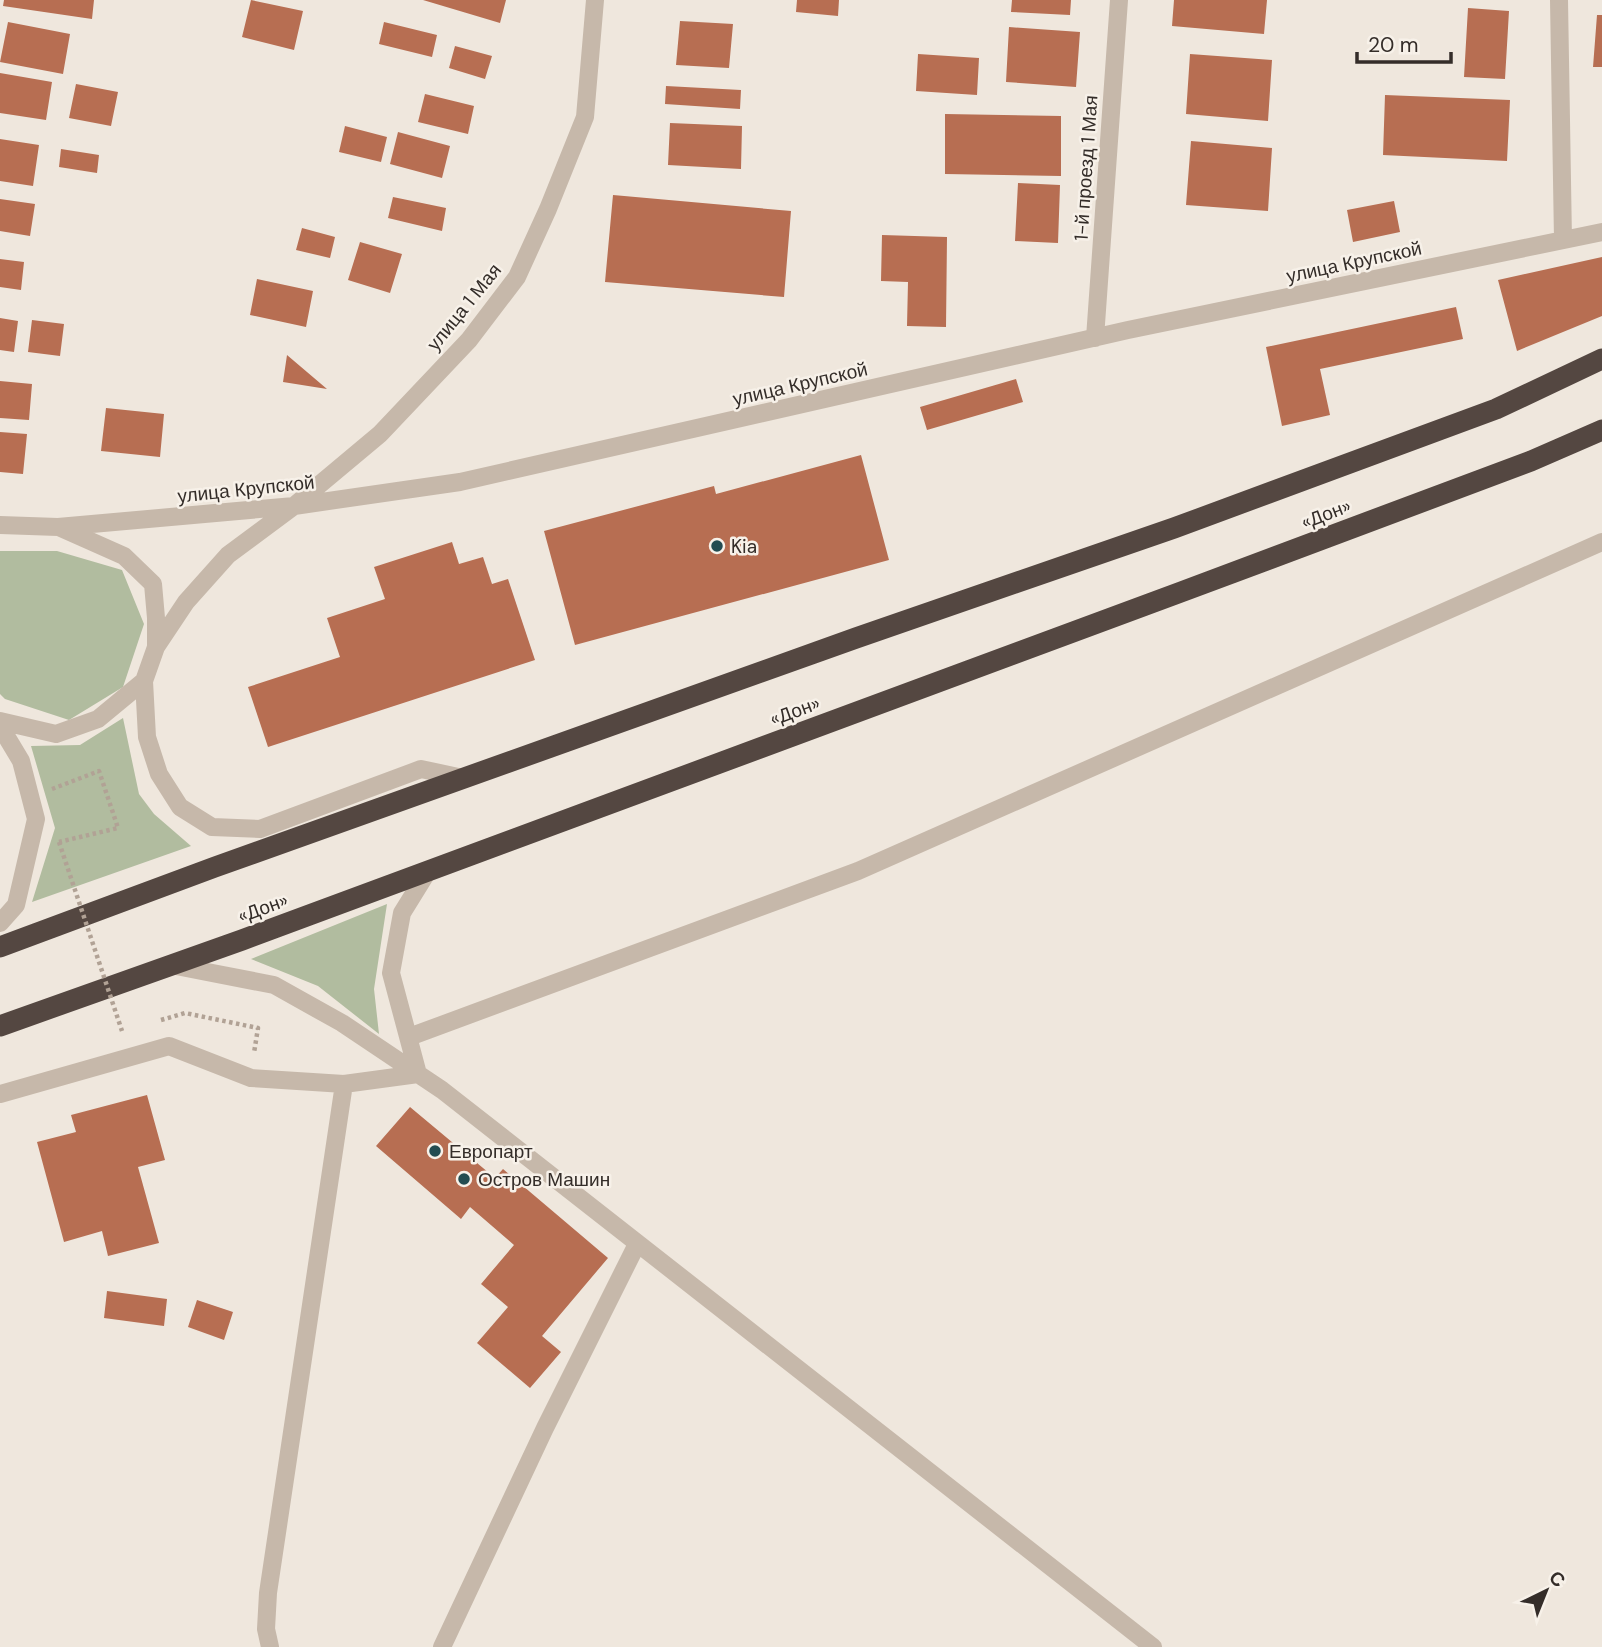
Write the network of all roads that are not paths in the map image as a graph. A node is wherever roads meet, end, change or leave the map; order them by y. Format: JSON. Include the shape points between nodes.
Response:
{"nodes":[{"id":1,"x":595,"y":0,"type":"edge"},
{"id":2,"x":1119,"y":0,"type":"edge"},
{"id":3,"x":1559,"y":0,"type":"edge"},
{"id":4,"x":1602,"y":232,"type":"edge"},
{"id":5,"x":1563,"y":240,"type":"junction"},
{"id":6,"x":1095,"y":338,"type":"junction"},
{"id":7,"x":1602,"y":359,"type":"edge"},
{"id":8,"x":1602,"y":430,"type":"edge"},
{"id":9,"x":294,"y":506,"type":"junction"},
{"id":10,"x":0,"y":525,"type":"edge"},
{"id":11,"x":58,"y":527,"type":"junction"},
{"id":12,"x":1602,"y":542,"type":"edge"},
{"id":13,"x":156,"y":647,"type":"junction"},
{"id":14,"x":144,"y":681,"type":"junction"},
{"id":15,"x":0,"y":723,"type":"edge"},
{"id":16,"x":463,"y":778,"type":"junction"},
{"id":17,"x":428,"y":871,"type":"junction"},
{"id":18,"x":0,"y":923,"type":"edge"},
{"id":19,"x":0,"y":947,"type":"edge"},
{"id":20,"x":171,"y":965,"type":"junction"},
{"id":21,"x":0,"y":1026,"type":"edge"},
{"id":22,"x":409,"y":1037,"type":"junction"},
{"id":23,"x":418,"y":1074,"type":"junction"},
{"id":24,"x":344,"y":1084,"type":"junction"},
{"id":25,"x":0,"y":1094,"type":"edge"},
{"id":26,"x":637,"y":1244,"type":"junction"},
{"id":27,"x":270,"y":1647,"type":"edge"},
{"id":28,"x":442,"y":1647,"type":"edge"},
{"id":29,"x":1153,"y":1647,"type":"edge"}],
"edges":[{"from":1,"to":9,"type":"street","name":"улица 1 Мая","via":[[584,117],[517,277],[470,340],[380,434]]},
{"from":2,"to":6,"type":"street","name":"1-й проезд 1 Мая"},
{"from":3,"to":5,"type":"street"},
{"from":4,"to":5,"type":"street","name":"улица Крупской"},
{"from":5,"to":6,"type":"street","name":"улица Крупской"},
{"from":6,"to":9,"type":"street","name":"улица Крупской","via":[[460,482]]},
{"from":7,"to":16,"type":"highway","name":"«Дон»","via":[[1496,409],[1174,528]]},
{"from":8,"to":17,"type":"highway","name":"«Дон»","via":[[1531,461]]},
{"from":9,"to":11,"type":"street","name":"улица Крупской"},
{"from":9,"to":13,"type":"street","name":"улица 1 Мая","via":[[228,555],[186,602]]},
{"from":10,"to":11,"type":"street","name":"улица Крупской"},
{"from":11,"to":13,"type":"street","via":[[124,556],[153,584]]},
{"from":12,"to":22,"type":"street","via":[[858,871]]},
{"from":13,"to":14,"type":"street"},
{"from":14,"to":15,"type":"street","via":[[99,719],[56,734]]},
{"from":14,"to":16,"type":"street","via":[[147,737],[159,774],[180,807],[212,827],[260,829],[422,769]]},
{"from":15,"to":18,"type":"street","via":[[21,761],[36,818],[16,905]]},
{"from":16,"to":19,"type":"highway","name":"«Дон»"},
{"from":17,"to":20,"type":"highway","name":"«Дон»"},
{"from":17,"to":22,"type":"street","via":[[402,913],[391,973]]},
{"from":20,"to":21,"type":"highway","name":"«Дон»"},
{"from":20,"to":23,"type":"street","via":[[274,985]]},
{"from":22,"to":23,"type":"street"},
{"from":23,"to":24,"type":"street"},
{"from":23,"to":26,"type":"street"},
{"from":24,"to":25,"type":"street","via":[[251,1078],[169,1046]]},
{"from":24,"to":27,"type":"street","via":[[268,1593]]},
{"from":26,"to":28,"type":"street"},
{"from":26,"to":29,"type":"street"}]}
